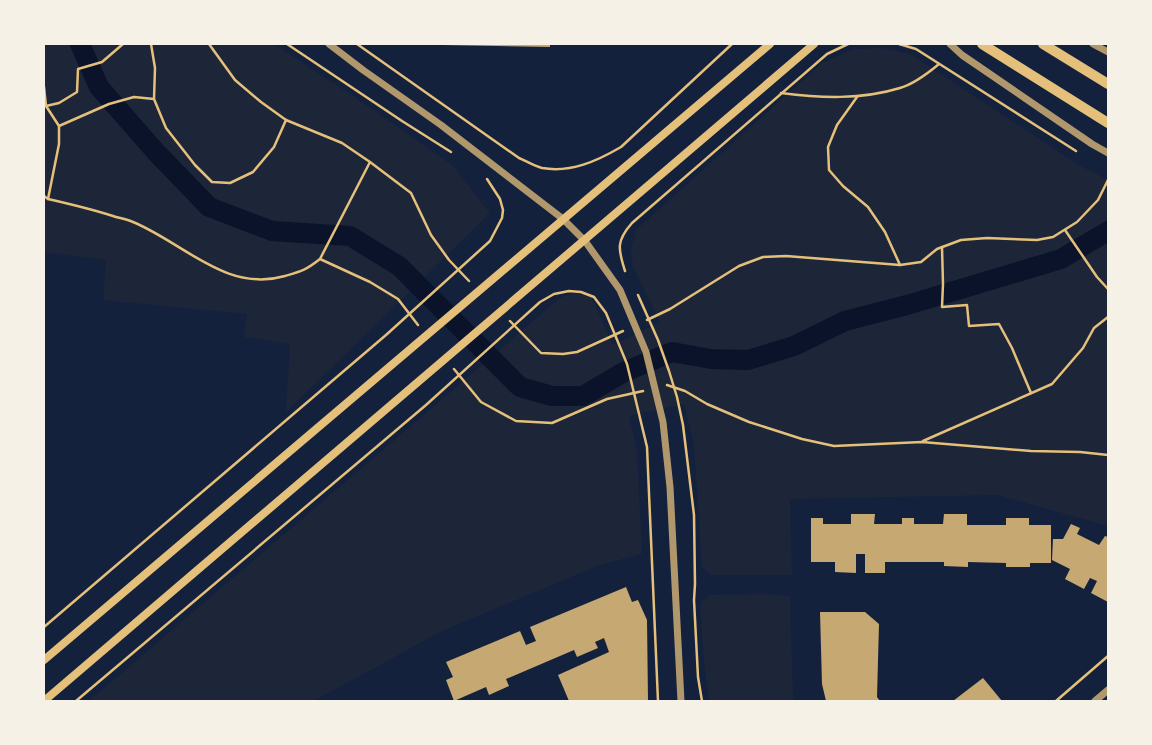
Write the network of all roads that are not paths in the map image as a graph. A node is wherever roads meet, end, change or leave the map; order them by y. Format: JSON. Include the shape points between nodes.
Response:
{"nodes":[{"id":1,"x":329,"y":44,"type":"edge"},
{"id":2,"x":770,"y":44,"type":"edge"},
{"id":3,"x":814,"y":44,"type":"edge"},
{"id":4,"x":950,"y":44,"type":"edge"},
{"id":5,"x":982,"y":44,"type":"edge"},
{"id":6,"x":1043,"y":44,"type":"edge"},
{"id":7,"x":1093,"y":44,"type":"edge"},
{"id":8,"x":1108,"y":52,"type":"edge"},
{"id":9,"x":1108,"y":84,"type":"edge"},
{"id":10,"x":1108,"y":122,"type":"edge"},
{"id":11,"x":1108,"y":152,"type":"edge"},
{"id":12,"x":563,"y":219,"type":"junction"},
{"id":13,"x":585,"y":241,"type":"junction"},
{"id":14,"x":44,"y":660,"type":"edge"},
{"id":15,"x":1108,"y":690,"type":"edge"},
{"id":16,"x":44,"y":701,"type":"edge"},
{"id":17,"x":681,"y":701,"type":"edge"},
{"id":18,"x":1095,"y":701,"type":"edge"}],
"edges":[{"from":1,"to":12,"type":"street","via":[[441,125]]},
{"from":2,"to":12,"type":"main road"},
{"from":3,"to":13,"type":"main road"},
{"from":4,"to":11,"type":"street","via":[[962,55],[1092,144]]},
{"from":5,"to":10,"type":"main road"},
{"from":6,"to":9,"type":"main road"},
{"from":7,"to":8,"type":"street"},
{"from":12,"to":13,"type":"street"},
{"from":12,"to":14,"type":"main road"},
{"from":13,"to":16,"type":"main road"},
{"from":13,"to":17,"type":"street","via":[[620,290],[646,352],[663,422],[670,487]]},
{"from":15,"to":18,"type":"street"}]}
